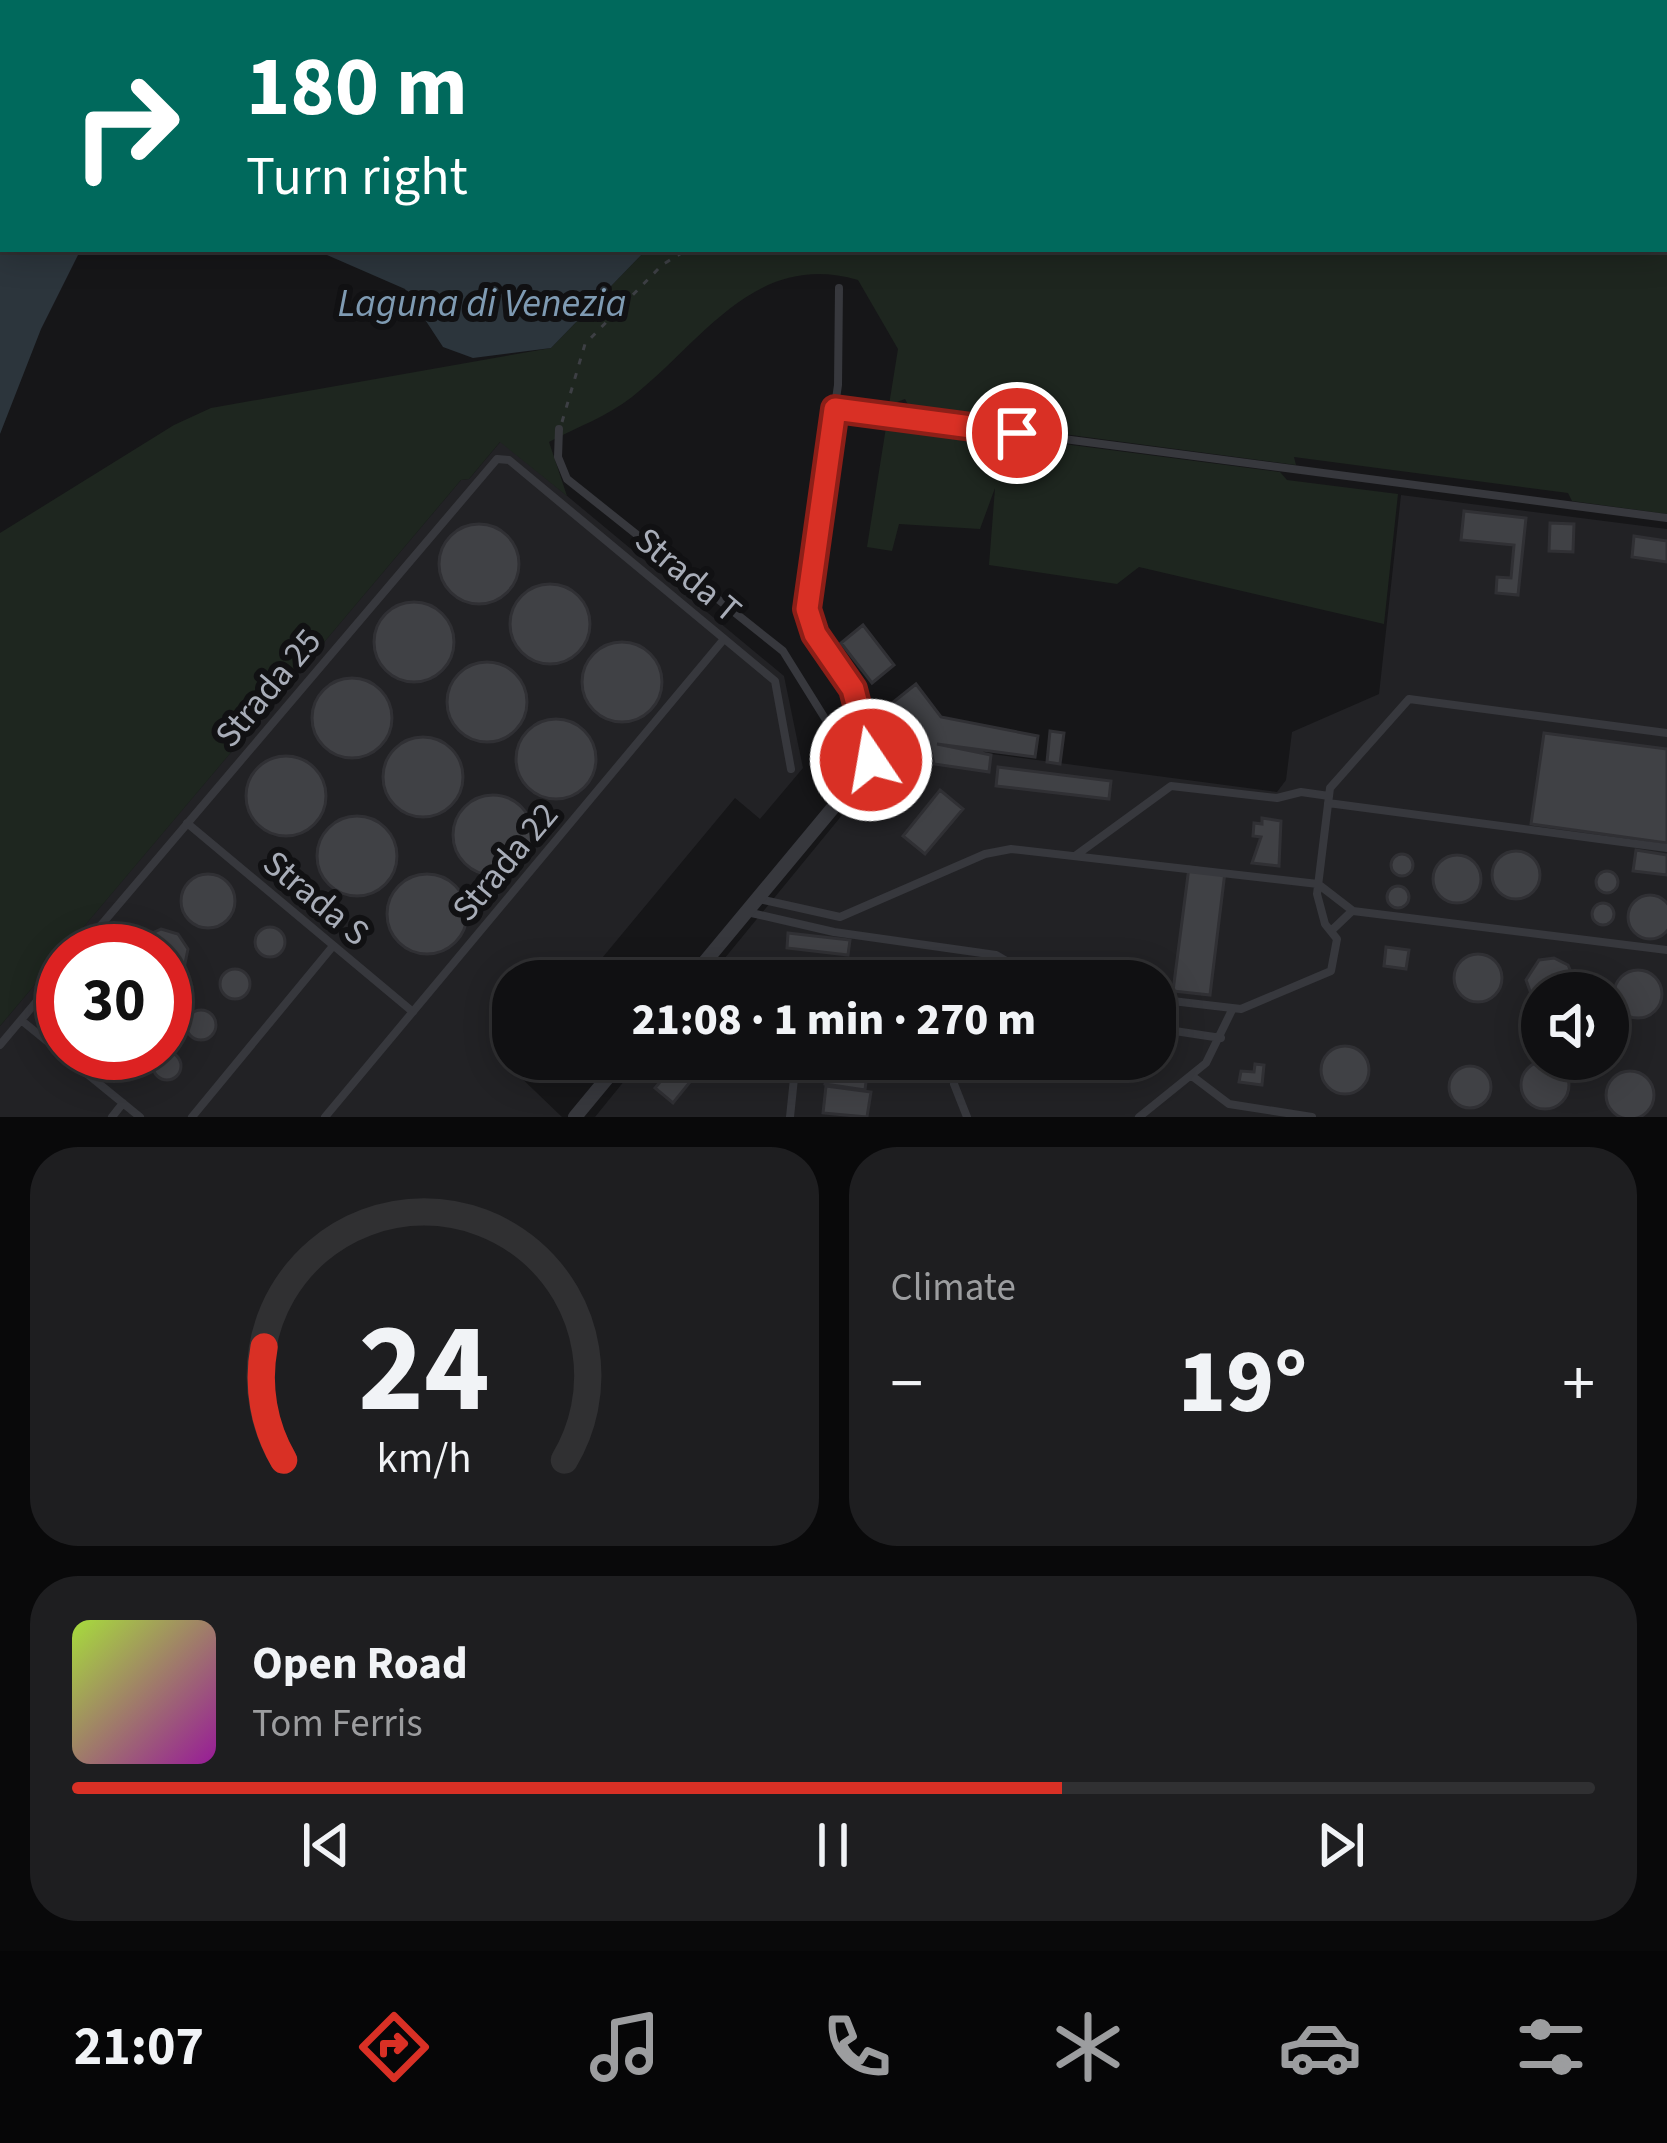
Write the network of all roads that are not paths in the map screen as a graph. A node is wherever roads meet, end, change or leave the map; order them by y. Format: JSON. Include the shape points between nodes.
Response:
{"nodes":[{"id":1,"x":839,"y":288,"type":"dead end"},
{"id":2,"x":835,"y":409,"type":"junction"},
{"id":3,"x":559,"y":429,"type":"road end"},
{"id":4,"x":497,"y":459,"type":"joint"},
{"id":5,"x":1667,"y":518,"type":"edge"},
{"id":6,"x":724,"y":639,"type":"junction"},
{"id":7,"x":1667,"y":733,"type":"edge"},
{"id":8,"x":862,"y":743,"type":"junction"},
{"id":9,"x":843,"y":756,"type":"junction"},
{"id":10,"x":791,"y":769,"type":"dead end"},
{"id":11,"x":866,"y":769,"type":"junction"},
{"id":12,"x":1329,"y":800,"type":"junction"},
{"id":13,"x":832,"y":809,"type":"junction"},
{"id":14,"x":187,"y":824,"type":"junction"},
{"id":15,"x":1667,"y":848,"type":"edge"},
{"id":16,"x":1074,"y":857,"type":"junction"},
{"id":17,"x":1318,"y":884,"type":"junction"},
{"id":18,"x":752,"y":905,"type":"junction"},
{"id":19,"x":1353,"y":911,"type":"junction"},
{"id":20,"x":102,"y":924,"type":"edge"},
{"id":21,"x":1331,"y":931,"type":"junction"},
{"id":22,"x":333,"y":946,"type":"junction"},
{"id":23,"x":1667,"y":950,"type":"edge"},
{"id":24,"x":706,"y":960,"type":"edge"},
{"id":25,"x":1004,"y":960,"type":"edge"},
{"id":26,"x":36,"y":1002,"type":"edge"},
{"id":27,"x":1176,"y":1002,"type":"edge"},
{"id":28,"x":1232,"y":1010,"type":"junction"},
{"id":29,"x":413,"y":1012,"type":"junction"},
{"id":30,"x":21,"y":1020,"type":"junction"},
{"id":31,"x":1176,"y":1031,"type":"edge"},
{"id":32,"x":1221,"y":1038,"type":"junction"},
{"id":33,"x":0,"y":1045,"type":"edge"},
{"id":34,"x":1192,"y":1076,"type":"junction"},
{"id":35,"x":606,"y":1080,"type":"edge"},
{"id":36,"x":794,"y":1080,"type":"edge"},
{"id":37,"x":954,"y":1080,"type":"edge"},
{"id":38,"x":123,"y":1103,"type":"junction"},
{"id":39,"x":112,"y":1117,"type":"edge"},
{"id":40,"x":140,"y":1117,"type":"edge"},
{"id":41,"x":192,"y":1117,"type":"edge"},
{"id":42,"x":325,"y":1117,"type":"edge"},
{"id":43,"x":575,"y":1117,"type":"edge"},
{"id":44,"x":790,"y":1117,"type":"edge"},
{"id":45,"x":967,"y":1117,"type":"edge"},
{"id":46,"x":1138,"y":1117,"type":"edge"},
{"id":47,"x":1312,"y":1117,"type":"edge"}],
"edges":[{"from":1,"to":2,"type":"lane"},
{"from":2,"to":5,"type":"lane"},
{"from":2,"to":8,"type":"lane","via":[[807,609],[859,705]]},
{"from":3,"to":9,"type":"lane","via":[[558,457],[576,489],[783,651]]},
{"from":4,"to":6,"type":"lane","name":"Strada T","via":[[509,460]]},
{"from":4,"to":14,"type":"lane","name":"Strada 25"},
{"from":6,"to":10,"type":"lane","name":"Strada T","via":[[775,681]]},
{"from":6,"to":29,"type":"lane","name":"Strada 22"},
{"from":7,"to":12,"type":"lane","via":[[1409,699],[1335,776]]},
{"from":8,"to":9,"type":"street"},
{"from":8,"to":11,"type":"street","via":[[871,755]]},
{"from":9,"to":11,"type":"street","via":[[853,772]]},
{"from":9,"to":13,"type":"street"},
{"from":11,"to":13,"type":"street"},
{"from":12,"to":15,"type":"lane"},
{"from":12,"to":16,"type":"lane","via":[[1171,786]]},
{"from":12,"to":17,"type":"lane"},
{"from":13,"to":18,"type":"street"},
{"from":14,"to":20,"type":"lane","name":"Strada 25"},
{"from":14,"to":22,"type":"lane","name":"Strada S"},
{"from":16,"to":17,"type":"lane"},
{"from":16,"to":18,"type":"lane","via":[[995,850],[840,917]]},
{"from":17,"to":19,"type":"lane"},
{"from":17,"to":21,"type":"lane"},
{"from":18,"to":24,"type":"street"},
{"from":18,"to":25,"type":"lane","via":[[833,932]]},
{"from":19,"to":21,"type":"lane"},
{"from":19,"to":23,"type":"lane"},
{"from":21,"to":28,"type":"lane","via":[[1337,958],[1325,976]]},
{"from":22,"to":29,"type":"lane","name":"Strada S"},
{"from":22,"to":41,"type":"lane"},
{"from":26,"to":30,"type":"lane"},
{"from":27,"to":28,"type":"lane"},
{"from":28,"to":32,"type":"lane"},
{"from":29,"to":42,"type":"lane","name":"Strada 22"},
{"from":30,"to":33,"type":"lane"},
{"from":30,"to":38,"type":"lane"},
{"from":31,"to":32,"type":"lane"},
{"from":32,"to":34,"type":"lane"},
{"from":34,"to":46,"type":"lane"},
{"from":34,"to":47,"type":"lane","via":[[1229,1105]]},
{"from":35,"to":43,"type":"street"},
{"from":36,"to":44,"type":"lane"},
{"from":37,"to":45,"type":"lane"},
{"from":38,"to":39,"type":"lane"},
{"from":38,"to":40,"type":"lane"}]}
